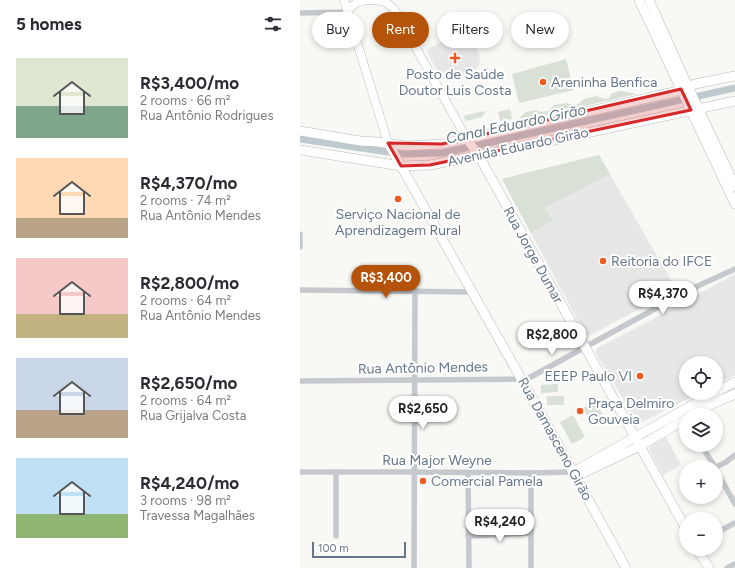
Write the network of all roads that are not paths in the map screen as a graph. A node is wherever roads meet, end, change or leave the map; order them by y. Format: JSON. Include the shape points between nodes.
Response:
{"nodes":[{"id":1,"x":344,"y":0,"type":"edge"},
{"id":2,"x":366,"y":0,"type":"edge"},
{"id":3,"x":639,"y":0,"type":"edge"},
{"id":4,"x":649,"y":0,"type":"edge"},
{"id":5,"x":348,"y":12,"type":"joint"},
{"id":6,"x":300,"y":13,"type":"edge"},
{"id":7,"x":312,"y":13,"type":"edge"},
{"id":8,"x":359,"y":48,"type":"edge"},
{"id":9,"x":735,"y":76,"type":"edge"},
{"id":10,"x":689,"y":98,"type":"junction"},
{"id":11,"x":735,"y":101,"type":"edge"},
{"id":12,"x":300,"y":131,"type":"edge"},
{"id":13,"x":473,"y":148,"type":"junction"},
{"id":14,"x":300,"y":150,"type":"edge"},
{"id":15,"x":392,"y":150,"type":"junction"},
{"id":16,"x":401,"y":166,"type":"junction"},
{"id":17,"x":735,"y":186,"type":"edge"},
{"id":18,"x":735,"y":204,"type":"edge"},
{"id":19,"x":300,"y":234,"type":"edge"},
{"id":20,"x":300,"y":247,"type":"edge"},
{"id":21,"x":735,"y":269,"type":"edge"},
{"id":22,"x":300,"y":290,"type":"edge"},
{"id":23,"x":415,"y":291,"type":"junction"},
{"id":24,"x":472,"y":292,"type":"junction"},
{"id":25,"x":585,"y":348,"type":"junction"},
{"id":26,"x":522,"y":379,"type":"junction"},
{"id":27,"x":415,"y":380,"type":"junction"},
{"id":28,"x":300,"y":381,"type":"edge"},
{"id":29,"x":735,"y":382,"type":"edge"},
{"id":30,"x":723,"y":388,"type":"edge"},
{"id":31,"x":735,"y":394,"type":"edge"},
{"id":32,"x":702,"y":400,"type":"edge"},
{"id":33,"x":705,"y":408,"type":"edge"},
{"id":34,"x":679,"y":422,"type":"edge"},
{"id":35,"x":638,"y":441,"type":"junction"},
{"id":36,"x":735,"y":455,"type":"edge"},
{"id":37,"x":723,"y":464,"type":"edge"},
{"id":38,"x":300,"y":472,"type":"edge"},
{"id":39,"x":336,"y":472,"type":"junction"},
{"id":40,"x":415,"y":472,"type":"junction"},
{"id":41,"x":468,"y":472,"type":"junction"},
{"id":42,"x":531,"y":473,"type":"junction"},
{"id":43,"x":574,"y":474,"type":"junction"},
{"id":44,"x":723,"y":482,"type":"edge"},
{"id":45,"x":735,"y":504,"type":"edge"},
{"id":46,"x":679,"y":516,"type":"edge"},
{"id":47,"x":735,"y":523,"type":"edge"},
{"id":48,"x":723,"y":529,"type":"edge"},
{"id":49,"x":531,"y":533,"type":"junction"},
{"id":50,"x":336,"y":536,"type":"dead end"},
{"id":51,"x":468,"y":536,"type":"junction"},
{"id":52,"x":701,"y":556,"type":"edge"},
{"id":53,"x":735,"y":564,"type":"edge"},
{"id":54,"x":414,"y":568,"type":"edge"},
{"id":55,"x":469,"y":568,"type":"edge"},
{"id":56,"x":531,"y":568,"type":"edge"},
{"id":57,"x":626,"y":568,"type":"edge"},
{"id":58,"x":709,"y":568,"type":"edge"},
{"id":59,"x":727,"y":568,"type":"edge"}],
"edges":[{"from":1,"to":5,"type":"street"},
{"from":2,"to":5,"type":"street","via":[[353,5]]},
{"from":2,"to":13,"type":"street","name":"Rua Jorge Dumar","via":[[384,1],[394,9]]},
{"from":3,"to":10,"type":"main road"},
{"from":4,"to":10,"type":"main road"},
{"from":6,"to":7,"type":"street"},
{"from":8,"to":15,"type":"street"},
{"from":9,"to":10,"type":"main road","name":"Avenida Eduardo Girão"},
{"from":10,"to":11,"type":"main road","name":"Avenida Eduardo Girão"},
{"from":10,"to":13,"type":"main road","name":"Avenida Eduardo Girão"},
{"from":10,"to":13,"type":"main road","name":"Avenida Eduardo Girão"},
{"from":10,"to":17,"type":"main road"},
{"from":10,"to":18,"type":"main road"},
{"from":12,"to":15,"type":"main road","name":"Avenida Eduardo Girão","via":[[360,141]]},
{"from":13,"to":15,"type":"main road","name":"Avenida Eduardo Girão","via":[[442,144],[406,146]]},
{"from":13,"to":16,"type":"main road","name":"Avenida Eduardo Girão","via":[[430,165]]},
{"from":13,"to":25,"type":"main road","name":"Rua Jorge Dumar"},
{"from":14,"to":16,"type":"main road","name":"Avenida Eduardo Girão"},
{"from":15,"to":16,"type":"main road","name":"Rua Damasceno Girão"},
{"from":16,"to":24,"type":"main road","name":"Rua Damasceno Girão"},
{"from":19,"to":20,"type":"street"},
{"from":21,"to":25,"type":"street","name":"Rua Antônio Mendes","via":[[691,289]]},
{"from":22,"to":23,"type":"street"},
{"from":23,"to":24,"type":"street"},
{"from":23,"to":27,"type":"street"},
{"from":24,"to":26,"type":"main road","name":"Rua Damasceno Girão"},
{"from":25,"to":26,"type":"street","name":"Rua Antônio Mendes","via":[[527,380]]},
{"from":25,"to":35,"type":"main road","name":"Rua Jorge Dumar"},
{"from":26,"to":27,"type":"street","name":"Rua Antônio Mendes"},
{"from":26,"to":43,"type":"main road","name":"Rua Damasceno Girão"},
{"from":27,"to":28,"type":"street","name":"Rua Antônio Mendes"},
{"from":27,"to":40,"type":"street"},
{"from":29,"to":30,"type":"main road"},
{"from":31,"to":33,"type":"main road"},
{"from":32,"to":35,"type":"main road"},
{"from":34,"to":35,"type":"main road"},
{"from":35,"to":43,"type":"main road"},
{"from":35,"to":46,"type":"main road","name":"Rua Jorge Dumar"},
{"from":36,"to":37,"type":"street"},
{"from":38,"to":39,"type":"street","name":"Rua Major Weyne"},
{"from":39,"to":40,"type":"street","name":"Rua Major Weyne"},
{"from":39,"to":50,"type":"street"},
{"from":40,"to":41,"type":"street","name":"Rua Major Weyne"},
{"from":40,"to":54,"type":"street"},
{"from":41,"to":42,"type":"street","name":"Rua Major Weyne"},
{"from":41,"to":51,"type":"street"},
{"from":42,"to":43,"type":"street","name":"Rua Major Weyne"},
{"from":42,"to":49,"type":"street"},
{"from":43,"to":57,"type":"main road","name":"Rua Damasceno Girão"},
{"from":44,"to":45,"type":"street"},
{"from":47,"to":48,"type":"street"},
{"from":49,"to":51,"type":"street"},
{"from":49,"to":56,"type":"street"},
{"from":51,"to":55,"type":"street"},
{"from":52,"to":58,"type":"main road"},
{"from":53,"to":59,"type":"street"}]}
